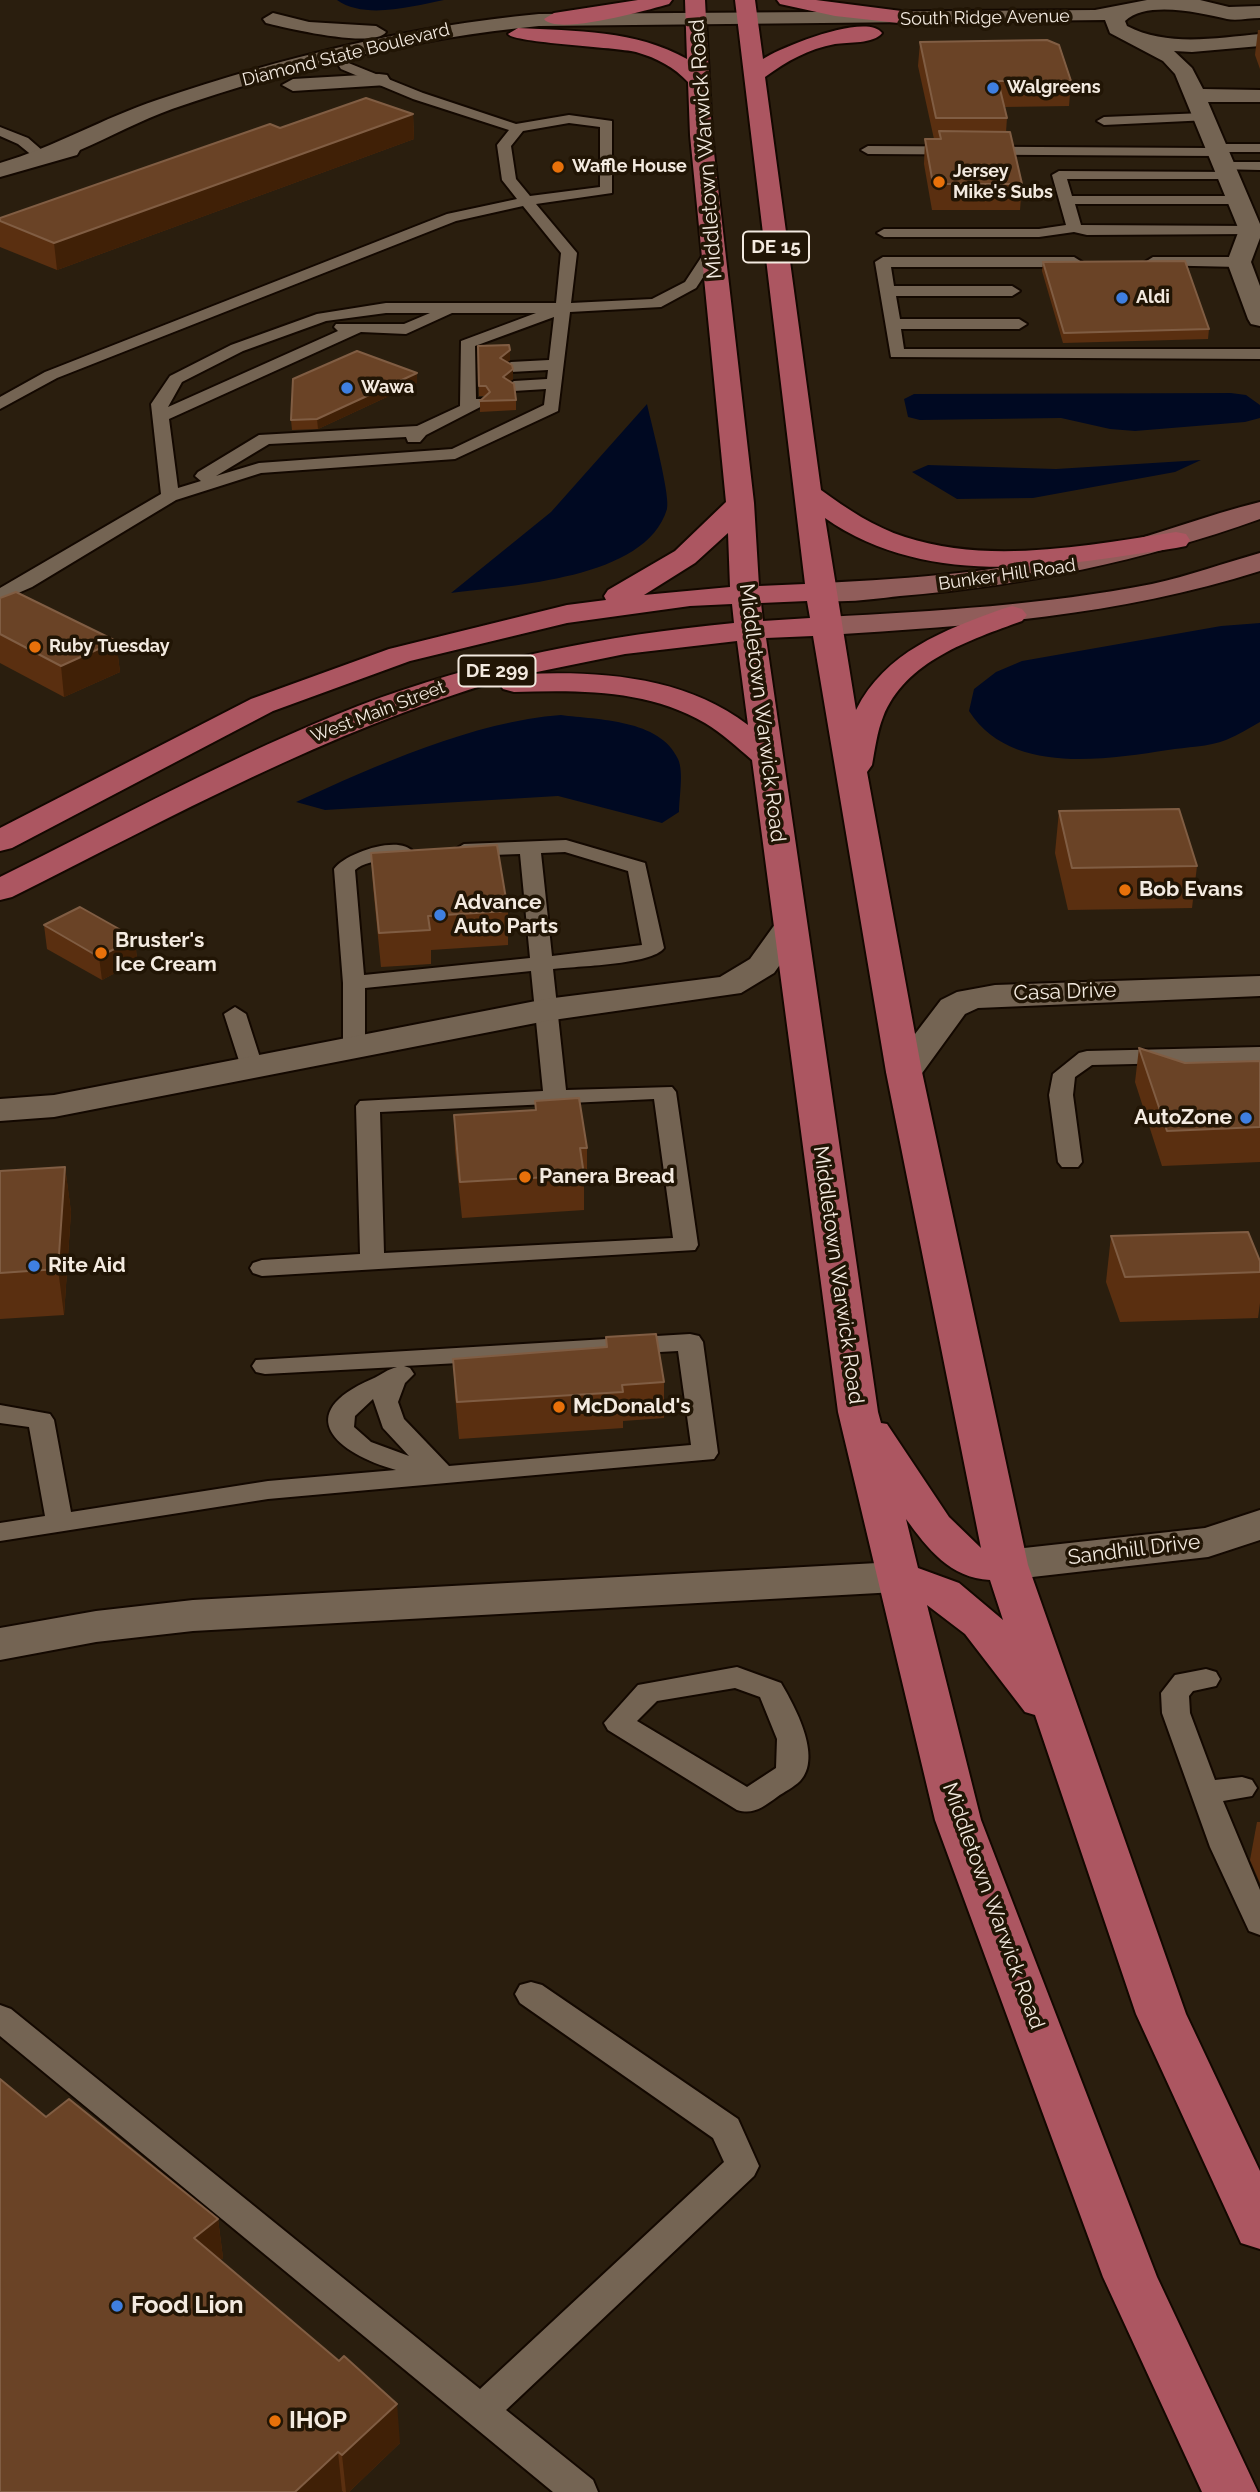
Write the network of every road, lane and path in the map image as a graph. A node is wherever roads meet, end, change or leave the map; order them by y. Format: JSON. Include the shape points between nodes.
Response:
{"nodes":[{"id":1,"x":262,"y":0,"type":"edge"},
{"id":2,"x":662,"y":0,"type":"edge"},
{"id":3,"x":788,"y":0,"type":"edge"},
{"id":4,"x":1192,"y":0,"type":"edge"},
{"id":5,"x":1225,"y":11,"type":"junction"},
{"id":6,"x":1260,"y":12,"type":"edge"},
{"id":7,"x":696,"y":17,"type":"edge"},
{"id":8,"x":747,"y":18,"type":"edge"},
{"id":9,"x":1133,"y":18,"type":"edge"},
{"id":10,"x":917,"y":19,"type":"junction"},
{"id":11,"x":539,"y":20,"type":"junction"},
{"id":12,"x":872,"y":33,"type":"junction"},
{"id":13,"x":517,"y":34,"type":"junction"},
{"id":14,"x":281,"y":36,"type":"junction"},
{"id":15,"x":435,"y":38,"type":"junction"},
{"id":16,"x":1260,"y":40,"type":"edge"},
{"id":17,"x":1214,"y":44,"type":"junction"},
{"id":18,"x":325,"y":57,"type":"junction"},
{"id":19,"x":346,"y":66,"type":"junction"},
{"id":20,"x":1185,"y":72,"type":"junction"},
{"id":21,"x":754,"y":76,"type":"junction"},
{"id":22,"x":249,"y":78,"type":"junction"},
{"id":23,"x":699,"y":81,"type":"junction"},
{"id":24,"x":386,"y":83,"type":"junction"},
{"id":25,"x":273,"y":87,"type":"junction"},
{"id":26,"x":1194,"y":95,"type":"junction"},
{"id":27,"x":1260,"y":96,"type":"edge"},
{"id":28,"x":1204,"y":117,"type":"junction"},
{"id":29,"x":1260,"y":117,"type":"edge"},
{"id":30,"x":1104,"y":121,"type":"dead end"},
{"id":31,"x":515,"y":128,"type":"junction"},
{"id":32,"x":0,"y":131,"type":"edge"},
{"id":33,"x":1260,"y":148,"type":"edge"},
{"id":34,"x":869,"y":150,"type":"dead end"},
{"id":35,"x":1057,"y":153,"type":"junction"},
{"id":36,"x":44,"y":158,"type":"junction"},
{"id":37,"x":1221,"y":161,"type":"junction"},
{"id":38,"x":1260,"y":166,"type":"edge"},
{"id":39,"x":0,"y":170,"type":"edge"},
{"id":40,"x":1059,"y":175,"type":"junction"},
{"id":41,"x":1067,"y":200,"type":"junction"},
{"id":42,"x":1239,"y":200,"type":"junction"},
{"id":43,"x":526,"y":201,"type":"junction"},
{"id":44,"x":1074,"y":228,"type":"junction"},
{"id":45,"x":1251,"y":230,"type":"junction"},
{"id":46,"x":884,"y":233,"type":"dead end"},
{"id":47,"x":713,"y":250,"type":"junction"},
{"id":48,"x":1005,"y":262,"type":"junction"},
{"id":49,"x":1088,"y":262,"type":"edge"},
{"id":50,"x":1143,"y":262,"type":"edge"},
{"id":51,"x":1239,"y":262,"type":"junction"},
{"id":52,"x":1012,"y":290,"type":"junction"},
{"id":53,"x":888,"y":291,"type":"junction"},
{"id":54,"x":456,"y":308,"type":"junction"},
{"id":55,"x":563,"y":308,"type":"junction"},
{"id":56,"x":318,"y":318,"type":"junction"},
{"id":57,"x":1260,"y":319,"type":"edge"},
{"id":58,"x":893,"y":324,"type":"junction"},
{"id":59,"x":1019,"y":324,"type":"junction"},
{"id":60,"x":358,"y":328,"type":"junction"},
{"id":61,"x":1026,"y":354,"type":"junction"},
{"id":62,"x":1260,"y":354,"type":"edge"},
{"id":63,"x":557,"y":365,"type":"junction"},
{"id":64,"x":511,"y":367,"type":"edge"},
{"id":65,"x":554,"y":391,"type":"junction"},
{"id":66,"x":515,"y":394,"type":"edge"},
{"id":67,"x":0,"y":404,"type":"edge"},
{"id":68,"x":161,"y":416,"type":"junction"},
{"id":69,"x":447,"y":418,"type":"junction"},
{"id":70,"x":495,"y":435,"type":"junction"},
{"id":71,"x":415,"y":445,"type":"junction"},
{"id":72,"x":381,"y":447,"type":"junction"},
{"id":73,"x":332,"y":449,"type":"junction"},
{"id":74,"x":808,"y":494,"type":"junction"},
{"id":75,"x":170,"y":496,"type":"junction"},
{"id":76,"x":740,"y":503,"type":"junction"},
{"id":77,"x":1260,"y":510,"type":"edge"},
{"id":78,"x":1176,"y":540,"type":"junction"},
{"id":79,"x":1260,"y":562,"type":"edge"},
{"id":80,"x":820,"y":592,"type":"junction"},
{"id":81,"x":0,"y":595,"type":"edge"},
{"id":82,"x":745,"y":595,"type":"junction"},
{"id":83,"x":567,"y":614,"type":"junction"},
{"id":84,"x":1012,"y":615,"type":"junction"},
{"id":85,"x":827,"y":626,"type":"junction"},
{"id":86,"x":750,"y":629,"type":"junction"},
{"id":87,"x":442,"y":687,"type":"junction"},
{"id":88,"x":766,"y":756,"type":"junction"},
{"id":89,"x":853,"y":777,"type":"junction"},
{"id":90,"x":0,"y":841,"type":"edge"},
{"id":91,"x":530,"y":848,"type":"junction"},
{"id":92,"x":0,"y":890,"type":"edge"},
{"id":93,"x":790,"y":927,"type":"junction"},
{"id":94,"x":541,"y":961,"type":"junction"},
{"id":95,"x":354,"y":983,"type":"junction"},
{"id":96,"x":1260,"y":986,"type":"edge"},
{"id":97,"x":546,"y":1010,"type":"junction"},
{"id":98,"x":235,"y":1014,"type":"dead end"},
{"id":99,"x":354,"y":1048,"type":"junction"},
{"id":100,"x":1260,"y":1054,"type":"edge"},
{"id":101,"x":252,"y":1067,"type":"junction"},
{"id":102,"x":904,"y":1072,"type":"junction"},
{"id":103,"x":555,"y":1097,"type":"junction"},
{"id":104,"x":0,"y":1110,"type":"edge"},
{"id":105,"x":1070,"y":1162,"type":"dead end"},
{"id":106,"x":372,"y":1261,"type":"junction"},
{"id":107,"x":262,"y":1268,"type":"dead end"},
{"id":108,"x":424,"y":1357,"type":"junction"},
{"id":109,"x":264,"y":1366,"type":"dead end"},
{"id":110,"x":394,"y":1379,"type":"junction"},
{"id":111,"x":858,"y":1412,"type":"junction"},
{"id":112,"x":0,"y":1414,"type":"edge"},
{"id":113,"x":444,"y":1475,"type":"junction"},
{"id":114,"x":60,"y":1523,"type":"junction"},
{"id":115,"x":1260,"y":1525,"type":"edge"},
{"id":116,"x":0,"y":1532,"type":"edge"},
{"id":117,"x":1006,"y":1565,"type":"junction"},
{"id":118,"x":896,"y":1577,"type":"junction"},
{"id":119,"x":0,"y":1644,"type":"edge"},
{"id":120,"x":1206,"y":1679,"type":"dead end"},
{"id":121,"x":648,"y":1692,"type":"joint"},
{"id":122,"x":1061,"y":1726,"type":"junction"},
{"id":123,"x":1242,"y":1788,"type":"dead end"},
{"id":124,"x":1205,"y":1792,"type":"junction"},
{"id":125,"x":1260,"y":1923,"type":"edge"},
{"id":126,"x":531,"y":1994,"type":"dead end"},
{"id":127,"x":0,"y":2018,"type":"edge"},
{"id":128,"x":1260,"y":2227,"type":"edge"},
{"id":129,"x":481,"y":2411,"type":"junction"},
{"id":130,"x":580,"y":2492,"type":"edge"},
{"id":131,"x":1230,"y":2492,"type":"edge"}],
"edges":[{"from":1,"to":14,"type":"street"},
{"from":2,"to":11,"type":"main road","via":[[616,12]]},
{"from":3,"to":10,"type":"main road"},
{"from":4,"to":5,"type":"street"},
{"from":5,"to":6,"type":"street","name":"South Ridge Avenue"},
{"from":5,"to":9,"type":"street","name":"South Ridge Avenue","via":[[1174,4]]},
{"from":5,"to":17,"type":"street","via":[[1241,20],[1245,29],[1237,37]]},
{"from":7,"to":8,"type":"street","name":"Diamond State Boulevard"},
{"from":7,"to":11,"type":"street","name":"Diamond State Boulevard"},
{"from":7,"to":13,"type":"street","name":"Diamond State Boulevard"},
{"from":7,"to":23,"type":"main road","name":"Middletown Warwick Road","number":"DE 15"},
{"from":8,"to":10,"type":"street","name":"South Ridge Avenue"},
{"from":8,"to":12,"type":"street","name":"South Ridge Avenue"},
{"from":8,"to":21,"type":"main road","number":"DE 15"},
{"from":9,"to":10,"type":"street","name":"South Ridge Avenue"},
{"from":9,"to":12,"type":"street","name":"South Ridge Avenue"},
{"from":9,"to":17,"type":"street","name":"South Ridge Avenue","via":[[1178,46]]},
{"from":9,"to":20,"type":"street"},
{"from":11,"to":15,"type":"street","name":"Diamond State Boulevard"},
{"from":12,"to":21,"type":"main road","via":[[798,47],[779,55]]},
{"from":13,"to":15,"type":"street","name":"Diamond State Boulevard"},
{"from":13,"to":23,"type":"main road","via":[[629,45],[679,63]]},
{"from":14,"to":15,"type":"street","via":[[309,29]]},
{"from":14,"to":18,"type":"street"},
{"from":14,"to":22,"type":"street","via":[[276,58]]},
{"from":15,"to":18,"type":"street","name":"Diamond State Boulevard"},
{"from":15,"to":19,"type":"street","name":"Diamond State Boulevard"},
{"from":15,"to":24,"type":"street"},
{"from":16,"to":17,"type":"street","name":"South Ridge Avenue"},
{"from":17,"to":20,"type":"street","via":[[1194,57]]},
{"from":18,"to":19,"type":"street"},
{"from":18,"to":22,"type":"street","name":"Diamond State Boulevard"},
{"from":19,"to":24,"type":"lane"},
{"from":19,"to":25,"type":"street","name":"Diamond State Boulevard"},
{"from":20,"to":26,"type":"street"},
{"from":21,"to":74,"type":"main road","number":"DE 15"},
{"from":22,"to":36,"type":"street","name":"Diamond State Boulevard","via":[[163,105]]},
{"from":23,"to":47,"type":"main road","name":"Middletown Warwick Road","number":"DE 15"},
{"from":24,"to":25,"type":"street"},
{"from":24,"to":31,"type":"lane"},
{"from":25,"to":36,"type":"street","name":"Diamond State Boulevard"},
{"from":26,"to":27,"type":"street"},
{"from":26,"to":28,"type":"street"},
{"from":28,"to":29,"type":"street"},
{"from":28,"to":30,"type":"lane"},
{"from":28,"to":37,"type":"street"},
{"from":31,"to":43,"type":"lane","via":[[504,145],[509,180]]},
{"from":31,"to":43,"type":"lane","via":[[569,119],[607,124],[607,190]]},
{"from":32,"to":36,"type":"lane","via":[[23,141]]},
{"from":33,"to":37,"type":"lane"},
{"from":34,"to":35,"type":"lane"},
{"from":35,"to":37,"type":"lane"},
{"from":35,"to":40,"type":"lane"},
{"from":36,"to":39,"type":"street","name":"Diamond State Boulevard"},
{"from":37,"to":38,"type":"lane"},
{"from":37,"to":40,"type":"lane"},
{"from":37,"to":42,"type":"street"},
{"from":40,"to":41,"type":"lane"},
{"from":41,"to":42,"type":"lane"},
{"from":41,"to":44,"type":"lane"},
{"from":42,"to":45,"type":"street"},
{"from":43,"to":55,"type":"lane","via":[[569,253]]},
{"from":43,"to":67,"type":"lane","via":[[442,221],[51,375]]},
{"from":44,"to":45,"type":"lane"},
{"from":44,"to":46,"type":"lane","via":[[1039,233]]},
{"from":45,"to":51,"type":"street"},
{"from":47,"to":55,"type":"lane","via":[[691,285],[656,304]]},
{"from":47,"to":76,"type":"main road","name":"Middletown Warwick Road","number":"DE 15"},
{"from":48,"to":49,"type":"lane"},
{"from":48,"to":52,"type":"lane"},
{"from":48,"to":53,"type":"lane","via":[[883,262]]},
{"from":50,"to":51,"type":"lane"},
{"from":51,"to":57,"type":"street"},
{"from":52,"to":53,"type":"lane"},
{"from":52,"to":59,"type":"lane"},
{"from":53,"to":58,"type":"lane"},
{"from":54,"to":55,"type":"lane"},
{"from":54,"to":56,"type":"lane","via":[[386,308]]},
{"from":54,"to":60,"type":"lane","via":[[405,329]]},
{"from":55,"to":63,"type":"lane"},
{"from":55,"to":69,"type":"lane","via":[[467,344],[474,397]]},
{"from":56,"to":60,"type":"lane"},
{"from":56,"to":68,"type":"lane","via":[[237,348],[176,379],[159,404]]},
{"from":58,"to":59,"type":"lane"},
{"from":58,"to":61,"type":"lane","via":[[897,354]]},
{"from":59,"to":61,"type":"lane"},
{"from":60,"to":68,"type":"lane"},
{"from":61,"to":62,"type":"lane"},
{"from":63,"to":64,"type":"lane"},
{"from":63,"to":65,"type":"lane"},
{"from":65,"to":66,"type":"lane"},
{"from":65,"to":70,"type":"lane","via":[[552,407]]},
{"from":68,"to":75,"type":"lane"},
{"from":69,"to":70,"type":"lane"},
{"from":69,"to":71,"type":"lane"},
{"from":70,"to":71,"type":"lane","via":[[455,454]]},
{"from":71,"to":72,"type":"lane"},
{"from":71,"to":72,"type":"lane"},
{"from":72,"to":73,"type":"lane"},
{"from":72,"to":73,"type":"lane"},
{"from":73,"to":75,"type":"lane"},
{"from":73,"to":75,"type":"lane","via":[[265,439]]},
{"from":74,"to":78,"type":"main road","via":[[864,533],[949,557],[1038,558]]},
{"from":74,"to":80,"type":"main road"},
{"from":75,"to":81,"type":"lane"},
{"from":76,"to":82,"type":"main road","name":"Middletown Warwick Road","number":"DE 15"},
{"from":76,"to":83,"type":"main road","number":"DE 299","via":[[695,551],[669,570],[607,601]]},
{"from":77,"to":78,"type":"main road","name":"Bunker Hill Road"},
{"from":78,"to":80,"type":"main road","name":"Bunker Hill Road","via":[[1049,571]]},
{"from":79,"to":84,"type":"main road","name":"Bunker Hill Road","via":[[1187,583]]},
{"from":80,"to":82,"type":"main road","name":"Bunker Hill Road"},
{"from":80,"to":85,"type":"main road"},
{"from":82,"to":83,"type":"main road","via":[[690,597]]},
{"from":82,"to":86,"type":"main road","name":"Middletown Warwick Road","number":"DE 15"},
{"from":83,"to":90,"type":"main road","number":"DE 299","via":[[452,640],[300,689],[205,733]]},
{"from":84,"to":85,"type":"main road","name":"Bunker Hill Road"},
{"from":84,"to":89,"type":"main road","via":[[947,641],[900,671],[882,690],[868,716]]},
{"from":85,"to":86,"type":"main road","name":"West Main Street"},
{"from":85,"to":89,"type":"main road"},
{"from":86,"to":87,"type":"main road","name":"West Main Street","number":"DE 299","via":[[592,649]]},
{"from":86,"to":88,"type":"main road","name":"Middletown Warwick Road"},
{"from":87,"to":88,"type":"main road","via":[[542,682],[643,688],[716,716]]},
{"from":87,"to":92,"type":"main road","name":"West Main Street","number":"DE 299","via":[[306,739]]},
{"from":88,"to":93,"type":"main road","name":"Middletown Warwick Road"},
{"from":89,"to":102,"type":"main road"},
{"from":91,"to":94,"type":"lane"},
{"from":91,"to":94,"type":"lane","via":[[566,846],[638,867],[653,948]]},
{"from":91,"to":95,"type":"lane","via":[[371,853],[352,860],[344,869]]},
{"from":93,"to":97,"type":"street","via":[[762,966],[729,986]]},
{"from":93,"to":111,"type":"main road","name":"Middletown Warwick Road"},
{"from":94,"to":95,"type":"lane"},
{"from":94,"to":97,"type":"lane"},
{"from":95,"to":99,"type":"lane"},
{"from":96,"to":102,"type":"street","name":"Casa Drive","via":[[969,999],[953,1007]]},
{"from":97,"to":99,"type":"street"},
{"from":97,"to":103,"type":"lane"},
{"from":98,"to":101,"type":"lane"},
{"from":99,"to":101,"type":"street"},
{"from":100,"to":105,"type":"lane","via":[[1087,1059],[1064,1074],[1062,1084]]},
{"from":101,"to":104,"type":"street","via":[[54,1106]]},
{"from":102,"to":117,"type":"main road"},
{"from":103,"to":106,"type":"lane","via":[[368,1106]]},
{"from":103,"to":106,"type":"lane","via":[[664,1092],[686,1245]]},
{"from":106,"to":107,"type":"lane"},
{"from":108,"to":109,"type":"lane"},
{"from":108,"to":110,"type":"lane"},
{"from":108,"to":113,"type":"lane","via":[[690,1342],[705,1453]]},
{"from":110,"to":113,"type":"lane","via":[[385,1402],[391,1422]]},
{"from":110,"to":113,"type":"lane","via":[[357,1397],[344,1411],[340,1423],[345,1436],[360,1450]]},
{"from":111,"to":117,"type":"main road","via":[[934,1528],[958,1554],[977,1564]]},
{"from":111,"to":118,"type":"main road","name":"Middletown Warwick Road"},
{"from":112,"to":114,"type":"lane","via":[[41,1420]]},
{"from":113,"to":114,"type":"lane","via":[[268,1490]]},
{"from":114,"to":116,"type":"lane"},
{"from":115,"to":117,"type":"street","name":"Sandhill Drive","via":[[1208,1542]]},
{"from":117,"to":122,"type":"main road"},
{"from":118,"to":119,"type":"street","via":[[111,1623]]},
{"from":118,"to":122,"type":"main road","via":[[921,1582],[955,1599],[984,1626]]},
{"from":118,"to":131,"type":"main road","name":"Middletown Warwick Road","via":[[958,1820],[1130,2277]]},
{"from":120,"to":124,"type":"lane","via":[[1185,1682],[1175,1693],[1176,1713]]},
{"from":121,"to":121,"type":"lane","via":[[618,1723],[748,1801],[790,1773],[795,1751],[790,1729],[771,1690],[737,1677]]},
{"from":122,"to":128,"type":"main road","via":[[1161,2014]]},
{"from":123,"to":124,"type":"lane"},
{"from":124,"to":125,"type":"lane"},
{"from":126,"to":129,"type":"lane","via":[[726,2129],[742,2166]]},
{"from":127,"to":129,"type":"lane"},
{"from":129,"to":130,"type":"lane"}]}
